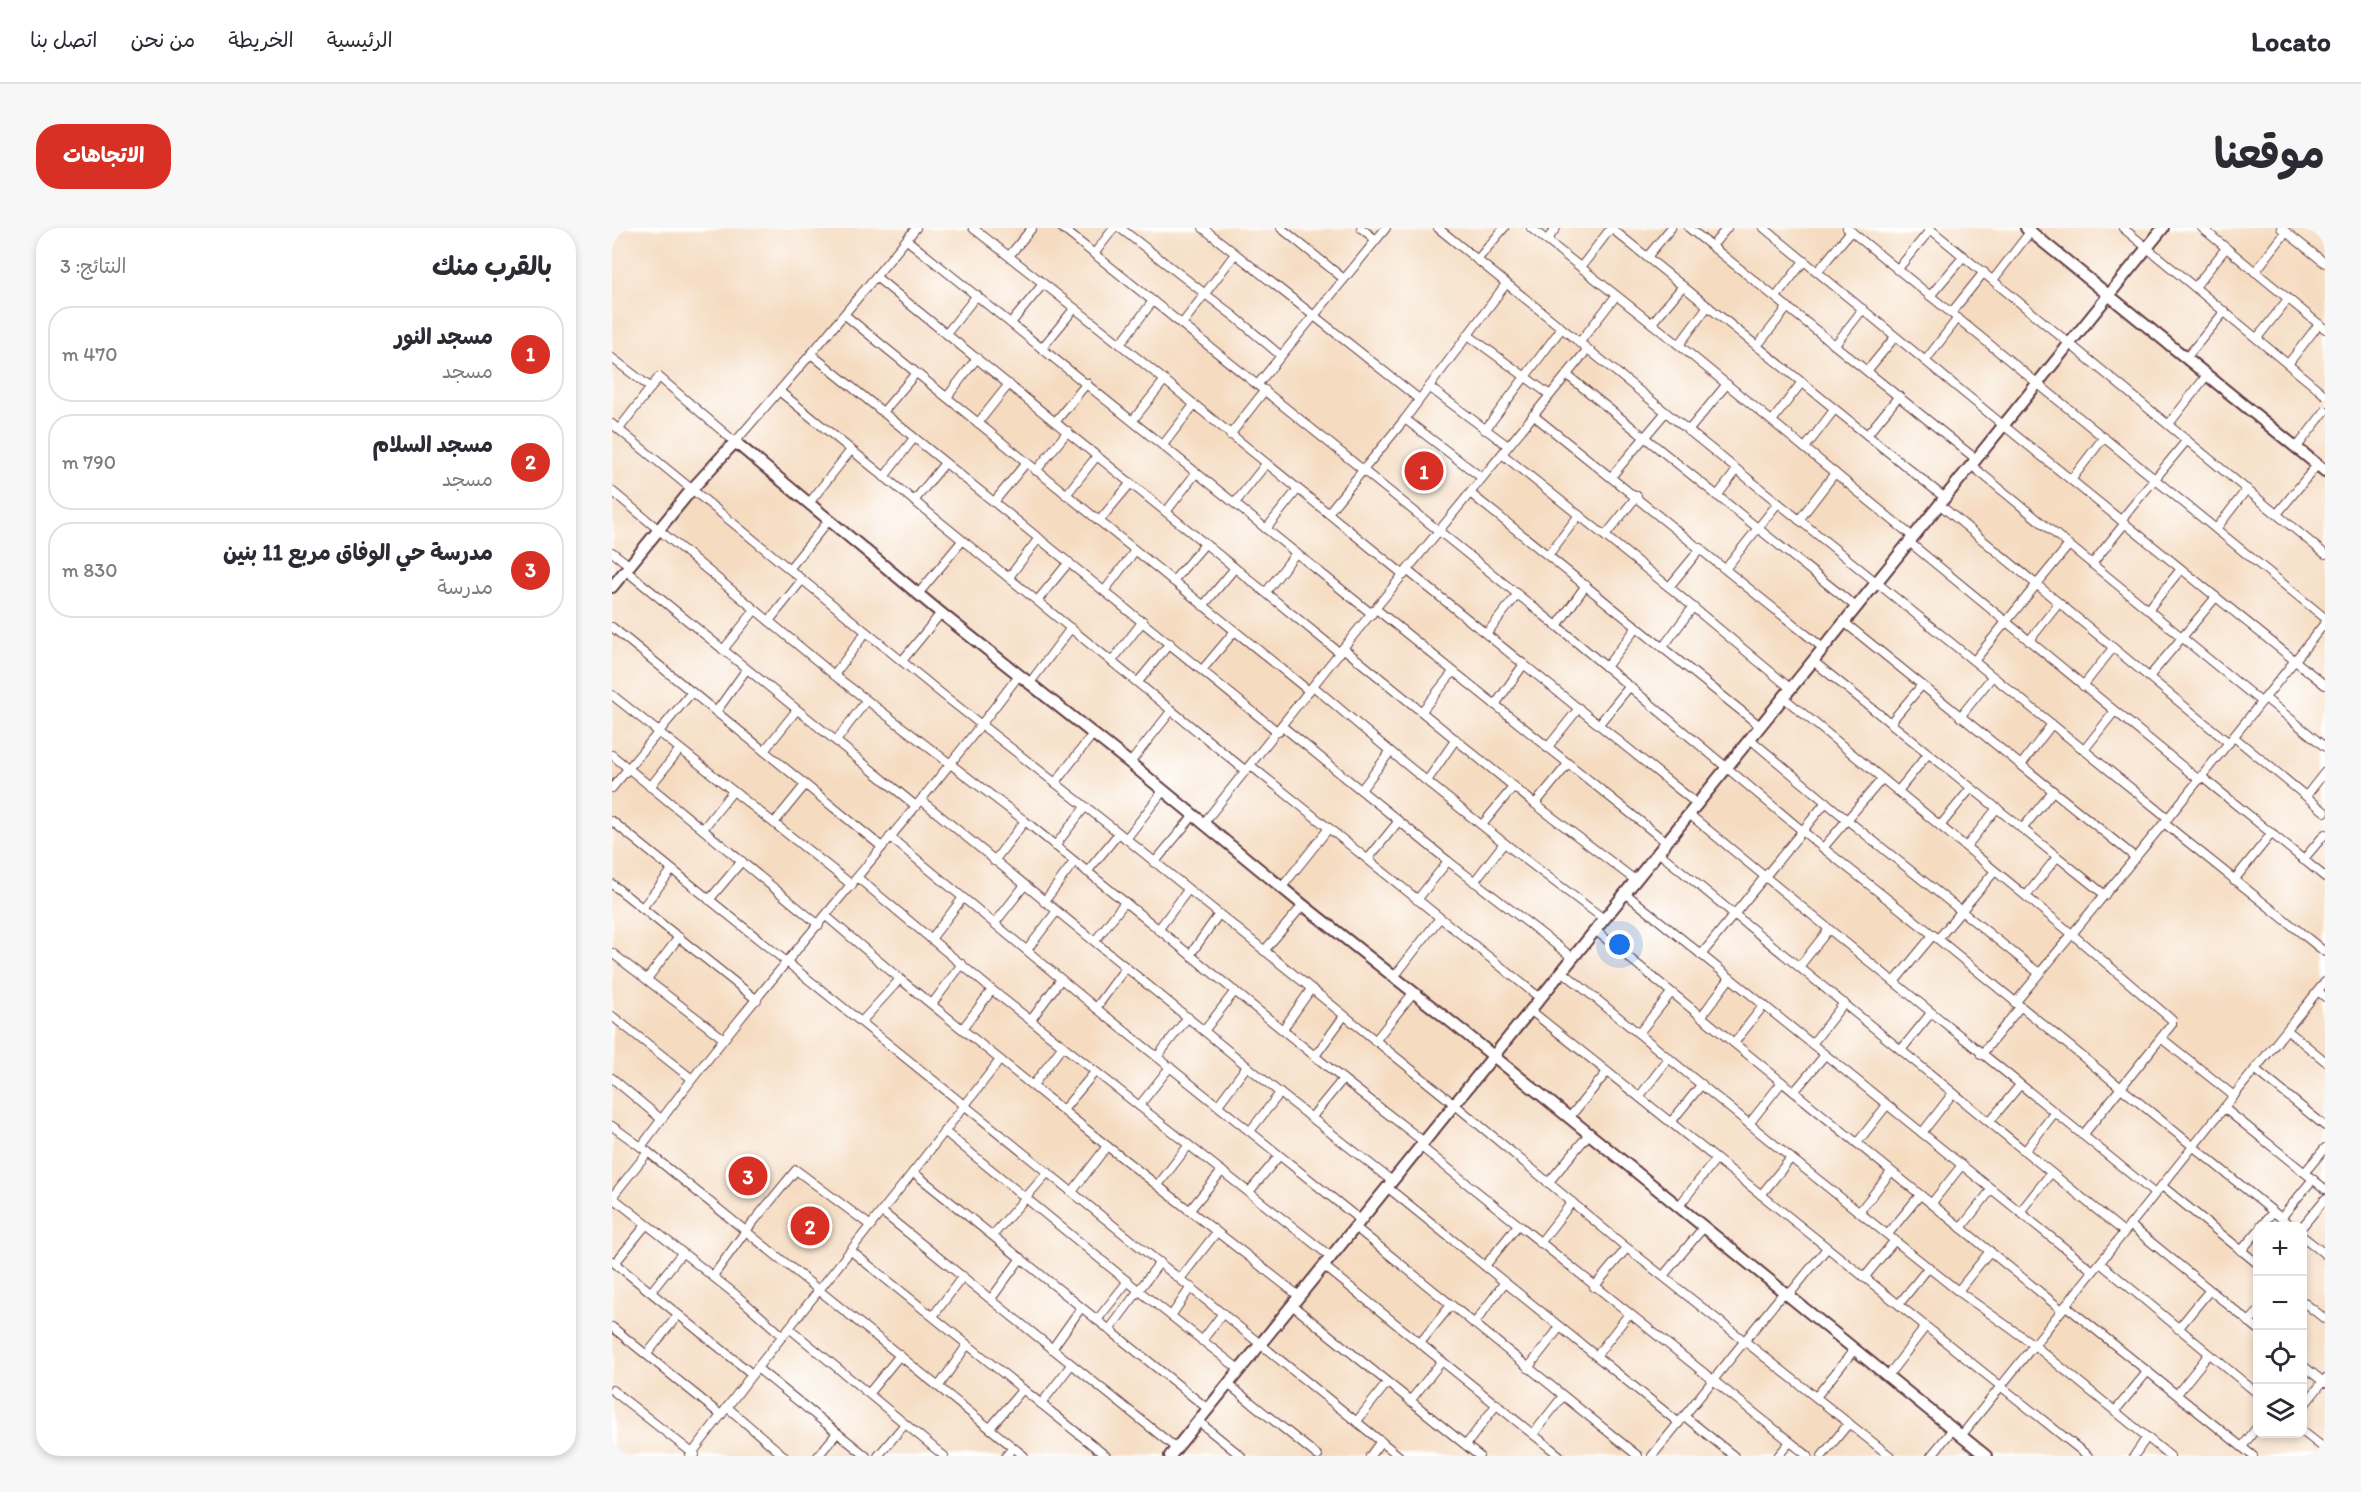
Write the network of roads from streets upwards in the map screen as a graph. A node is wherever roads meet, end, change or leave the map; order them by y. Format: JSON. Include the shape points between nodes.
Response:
{"nodes":[{"id":1,"x":916,"y":228,"type":"edge"},
{"id":2,"x":973,"y":228,"type":"edge"},
{"id":3,"x":1032,"y":228,"type":"edge"},
{"id":4,"x":1114,"y":228,"type":"edge"},
{"id":5,"x":1120,"y":228,"type":"edge"},
{"id":6,"x":1281,"y":228,"type":"edge"},
{"id":7,"x":1361,"y":228,"type":"edge"},
{"id":8,"x":1386,"y":228,"type":"edge"},
{"id":9,"x":1437,"y":228,"type":"edge"},
{"id":10,"x":1504,"y":228,"type":"edge"},
{"id":11,"x":1531,"y":228,"type":"edge"},
{"id":12,"x":1556,"y":228,"type":"edge"},
{"id":13,"x":1671,"y":228,"type":"edge"},
{"id":14,"x":1689,"y":228,"type":"edge"},
{"id":15,"x":1727,"y":228,"type":"edge"},
{"id":16,"x":1764,"y":228,"type":"edge"},
{"id":17,"x":2123,"y":228,"type":"edge"},
{"id":18,"x":2163,"y":228,"type":"edge"},
{"id":19,"x":2202,"y":228,"type":"edge"},
{"id":20,"x":1065,"y":229,"type":"edge"},
{"id":21,"x":1207,"y":229,"type":"edge"},
{"id":22,"x":1930,"y":229,"type":"edge"},
{"id":23,"x":1849,"y":230,"type":"edge"},
{"id":24,"x":2028,"y":230,"type":"edge"},
{"id":25,"x":2284,"y":230,"type":"edge"},
{"id":26,"x":907,"y":240,"type":"junction"},
{"id":27,"x":1376,"y":240,"type":"junction"},
{"id":28,"x":1547,"y":240,"type":"junction"},
{"id":29,"x":1712,"y":246,"type":"junction"},
{"id":30,"x":2147,"y":247,"type":"junction"},
{"id":31,"x":2226,"y":248,"type":"junction"},
{"id":32,"x":2325,"y":248,"type":"edge"},
{"id":33,"x":1094,"y":254,"type":"junction"},
{"id":34,"x":1235,"y":254,"type":"junction"},
{"id":35,"x":1009,"y":256,"type":"junction"},
{"id":36,"x":1964,"y":256,"type":"junction"},
{"id":37,"x":1647,"y":257,"type":"junction"},
{"id":38,"x":2318,"y":257,"type":"junction"},
{"id":39,"x":1477,"y":260,"type":"junction"},
{"id":40,"x":1804,"y":261,"type":"junction"},
{"id":41,"x":2325,"y":263,"type":"edge"},
{"id":42,"x":1581,"y":267,"type":"junction"},
{"id":43,"x":1897,"y":270,"type":"junction"},
{"id":44,"x":1818,"y":271,"type":"junction"},
{"id":45,"x":1984,"y":272,"type":"junction"},
{"id":46,"x":2255,"y":272,"type":"junction"},
{"id":47,"x":876,"y":277,"type":"junction"},
{"id":48,"x":1344,"y":279,"type":"junction"},
{"id":49,"x":1993,"y":280,"type":"junction"},
{"id":50,"x":1043,"y":284,"type":"junction"},
{"id":51,"x":1506,"y":284,"type":"junction"},
{"id":52,"x":1683,"y":286,"type":"junction"},
{"id":53,"x":2195,"y":286,"type":"junction"},
{"id":54,"x":1204,"y":293,"type":"junction"},
{"id":55,"x":976,"y":295,"type":"junction"},
{"id":56,"x":2108,"y":295,"type":"junction"},
{"id":57,"x":1616,"y":296,"type":"junction"},
{"id":58,"x":1930,"y":296,"type":"junction"},
{"id":59,"x":1776,"y":297,"type":"junction"},
{"id":60,"x":2288,"y":299,"type":"junction"},
{"id":61,"x":1153,"y":301,"type":"junction"},
{"id":62,"x":1708,"y":306,"type":"junction"},
{"id":63,"x":1788,"y":307,"type":"junction"},
{"id":64,"x":1074,"y":309,"type":"junction"},
{"id":65,"x":1863,"y":309,"type":"junction"},
{"id":66,"x":2225,"y":311,"type":"junction"},
{"id":67,"x":1951,"y":312,"type":"junction"},
{"id":68,"x":845,"y":315,"type":"junction"},
{"id":69,"x":1313,"y":316,"type":"junction"},
{"id":70,"x":1958,"y":318,"type":"junction"},
{"id":71,"x":1011,"y":323,"type":"junction"},
{"id":72,"x":1652,"y":323,"type":"junction"},
{"id":73,"x":1182,"y":324,"type":"junction"},
{"id":74,"x":2322,"y":326,"type":"edge"},
{"id":75,"x":1561,"y":329,"type":"junction"},
{"id":76,"x":947,"y":333,"type":"junction"},
{"id":77,"x":1468,"y":335,"type":"junction"},
{"id":78,"x":1895,"y":336,"type":"junction"},
{"id":79,"x":2257,"y":338,"type":"junction"},
{"id":80,"x":2070,"y":342,"type":"junction"},
{"id":81,"x":1579,"y":343,"type":"junction"},
{"id":82,"x":1120,"y":344,"type":"junction"},
{"id":83,"x":1678,"y":345,"type":"junction"},
{"id":84,"x":1835,"y":345,"type":"junction"},
{"id":85,"x":1757,"y":346,"type":"junction"},
{"id":86,"x":1042,"y":348,"type":"junction"},
{"id":87,"x":1587,"y":350,"type":"junction"},
{"id":88,"x":811,"y":354,"type":"junction"},
{"id":89,"x":1280,"y":355,"type":"junction"},
{"id":90,"x":612,"y":358,"type":"edge"},
{"id":91,"x":977,"y":358,"type":"junction"},
{"id":92,"x":2186,"y":358,"type":"junction"},
{"id":93,"x":1925,"y":361,"type":"junction"},
{"id":94,"x":2288,"y":364,"type":"junction"},
{"id":95,"x":1868,"y":371,"type":"junction"},
{"id":96,"x":916,"y":373,"type":"junction"},
{"id":97,"x":1567,"y":375,"type":"junction"},
{"id":98,"x":2208,"y":375,"type":"junction"},
{"id":99,"x":1525,"y":377,"type":"junction"},
{"id":100,"x":1164,"y":381,"type":"junction"},
{"id":101,"x":1802,"y":382,"type":"junction"},
{"id":102,"x":2038,"y":382,"type":"junction"},
{"id":103,"x":1009,"y":384,"type":"junction"},
{"id":104,"x":1087,"y":384,"type":"junction"},
{"id":105,"x":1258,"y":384,"type":"junction"},
{"id":106,"x":1727,"y":384,"type":"junction"},
{"id":107,"x":1429,"y":387,"type":"junction"},
{"id":108,"x":651,"y":388,"type":"junction"},
{"id":109,"x":1266,"y":390,"type":"junction"},
{"id":110,"x":779,"y":391,"type":"junction"},
{"id":111,"x":2325,"y":394,"type":"edge"},
{"id":112,"x":1550,"y":395,"type":"junction"},
{"id":113,"x":1899,"y":396,"type":"junction"},
{"id":114,"x":947,"y":397,"type":"junction"},
{"id":115,"x":1419,"y":399,"type":"junction"},
{"id":116,"x":1194,"y":405,"type":"junction"},
{"id":117,"x":1834,"y":410,"type":"junction"},
{"id":118,"x":2325,"y":411,"type":"edge"},
{"id":119,"x":883,"y":412,"type":"junction"},
{"id":120,"x":1665,"y":413,"type":"junction"},
{"id":121,"x":1533,"y":415,"type":"junction"},
{"id":122,"x":1405,"y":419,"type":"junction"},
{"id":123,"x":1133,"y":420,"type":"junction"},
{"id":124,"x":1056,"y":421,"type":"junction"},
{"id":125,"x":1772,"y":421,"type":"junction"},
{"id":126,"x":978,"y":423,"type":"junction"},
{"id":127,"x":2169,"y":424,"type":"junction"},
{"id":128,"x":2003,"y":425,"type":"junction"},
{"id":129,"x":616,"y":426,"type":"edge"},
{"id":130,"x":1485,"y":430,"type":"junction"},
{"id":131,"x":1068,"y":431,"type":"junction"},
{"id":132,"x":1688,"y":431,"type":"junction"},
{"id":133,"x":1230,"y":435,"type":"junction"},
{"id":134,"x":1867,"y":435,"type":"junction"},
{"id":135,"x":1644,"y":437,"type":"junction"},
{"id":136,"x":2104,"y":437,"type":"junction"},
{"id":137,"x":914,"y":438,"type":"junction"},
{"id":138,"x":2187,"y":440,"type":"junction"},
{"id":139,"x":735,"y":441,"type":"junction"},
{"id":140,"x":1163,"y":445,"type":"junction"},
{"id":141,"x":1508,"y":446,"type":"junction"},
{"id":142,"x":2296,"y":447,"type":"junction"},
{"id":143,"x":1805,"y":448,"type":"junction"},
{"id":144,"x":851,"y":450,"type":"junction"},
{"id":145,"x":1502,"y":454,"type":"junction"},
{"id":146,"x":1097,"y":456,"type":"junction"},
{"id":147,"x":1973,"y":462,"type":"junction"},
{"id":148,"x":945,"y":463,"type":"junction"},
{"id":149,"x":1026,"y":463,"type":"junction"},
{"id":150,"x":1266,"y":464,"type":"junction"},
{"id":151,"x":2321,"y":468,"type":"edge"},
{"id":152,"x":1737,"y":470,"type":"junction"},
{"id":153,"x":1036,"y":471,"type":"junction"},
{"id":154,"x":1364,"y":471,"type":"junction"},
{"id":155,"x":1196,"y":473,"type":"junction"},
{"id":156,"x":1835,"y":473,"type":"junction"},
{"id":157,"x":884,"y":477,"type":"junction"},
{"id":158,"x":1611,"y":477,"type":"junction"},
{"id":159,"x":1482,"y":478,"type":"junction"},
{"id":160,"x":2155,"y":478,"type":"junction"},
{"id":161,"x":2071,"y":480,"type":"junction"},
{"id":162,"x":1130,"y":484,"type":"junction"},
{"id":163,"x":692,"y":489,"type":"junction"},
{"id":164,"x":1298,"y":489,"type":"junction"},
{"id":165,"x":2247,"y":489,"type":"junction"},
{"id":166,"x":612,"y":491,"type":"edge"},
{"id":167,"x":1470,"y":492,"type":"junction"},
{"id":168,"x":1066,"y":495,"type":"junction"},
{"id":169,"x":1637,"y":496,"type":"junction"},
{"id":170,"x":1717,"y":496,"type":"junction"},
{"id":171,"x":914,"y":501,"type":"junction"},
{"id":172,"x":1942,"y":501,"type":"junction"},
{"id":173,"x":810,"y":502,"type":"junction"},
{"id":174,"x":994,"y":502,"type":"junction"},
{"id":175,"x":1235,"y":503,"type":"junction"},
{"id":176,"x":1778,"y":503,"type":"junction"},
{"id":177,"x":1166,"y":512,"type":"junction"},
{"id":178,"x":1328,"y":513,"type":"junction"},
{"id":179,"x":2277,"y":514,"type":"junction"},
{"id":180,"x":1579,"y":515,"type":"junction"},
{"id":181,"x":830,"y":519,"type":"junction"},
{"id":182,"x":1799,"y":520,"type":"junction"},
{"id":183,"x":1099,"y":521,"type":"junction"},
{"id":184,"x":2123,"y":522,"type":"junction"},
{"id":185,"x":1758,"y":528,"type":"junction"},
{"id":186,"x":1266,"y":529,"type":"junction"},
{"id":187,"x":2216,"y":529,"type":"junction"},
{"id":188,"x":658,"y":530,"type":"junction"},
{"id":189,"x":1438,"y":532,"type":"junction"},
{"id":190,"x":1605,"y":536,"type":"junction"},
{"id":191,"x":1039,"y":538,"type":"junction"},
{"id":192,"x":1911,"y":540,"type":"junction"},
{"id":193,"x":962,"y":541,"type":"junction"},
{"id":194,"x":1205,"y":544,"type":"junction"},
{"id":195,"x":2069,"y":545,"type":"junction"},
{"id":196,"x":1701,"y":548,"type":"junction"},
{"id":197,"x":612,"y":552,"type":"edge"},
{"id":198,"x":1134,"y":552,"type":"junction"},
{"id":199,"x":1296,"y":553,"type":"junction"},
{"id":200,"x":1549,"y":554,"type":"junction"},
{"id":201,"x":2325,"y":554,"type":"edge"},
{"id":202,"x":1069,"y":562,"type":"junction"},
{"id":203,"x":2092,"y":564,"type":"junction"},
{"id":204,"x":627,"y":568,"type":"junction"},
{"id":205,"x":1235,"y":568,"type":"junction"},
{"id":206,"x":1726,"y":568,"type":"junction"},
{"id":207,"x":789,"y":569,"type":"junction"},
{"id":208,"x":2181,"y":569,"type":"junction"},
{"id":209,"x":1406,"y":573,"type":"junction"},
{"id":210,"x":1009,"y":577,"type":"junction"},
{"id":211,"x":802,"y":580,"type":"junction"},
{"id":212,"x":1173,"y":581,"type":"junction"},
{"id":213,"x":1876,"y":582,"type":"junction"},
{"id":214,"x":1586,"y":585,"type":"junction"},
{"id":215,"x":2037,"y":585,"type":"junction"},
{"id":216,"x":612,"y":587,"type":"edge"},
{"id":217,"x":1669,"y":588,"type":"junction"},
{"id":218,"x":1105,"y":590,"type":"junction"},
{"id":219,"x":1266,"y":592,"type":"junction"},
{"id":220,"x":918,"y":594,"type":"junction"},
{"id":221,"x":1517,"y":595,"type":"junction"},
{"id":222,"x":2216,"y":597,"type":"junction"},
{"id":223,"x":1036,"y":601,"type":"junction"},
{"id":224,"x":2059,"y":603,"type":"junction"},
{"id":225,"x":1203,"y":606,"type":"junction"},
{"id":226,"x":1856,"y":607,"type":"junction"},
{"id":227,"x":1693,"y":608,"type":"junction"},
{"id":228,"x":755,"y":610,"type":"junction"},
{"id":229,"x":2148,"y":610,"type":"junction"},
{"id":230,"x":1374,"y":612,"type":"junction"},
{"id":231,"x":941,"y":613,"type":"junction"},
{"id":232,"x":2325,"y":620,"type":"edge"},
{"id":233,"x":769,"y":621,"type":"junction"},
{"id":234,"x":1143,"y":621,"type":"junction"},
{"id":235,"x":1844,"y":622,"type":"junction"},
{"id":236,"x":2006,"y":622,"type":"junction"},
{"id":237,"x":1557,"y":626,"type":"junction"},
{"id":238,"x":612,"y":627,"type":"edge"},
{"id":239,"x":1637,"y":627,"type":"junction"},
{"id":240,"x":1071,"y":628,"type":"junction"},
{"id":241,"x":866,"y":632,"type":"junction"},
{"id":242,"x":1234,"y":632,"type":"junction"},
{"id":243,"x":1487,"y":633,"type":"junction"},
{"id":244,"x":2182,"y":638,"type":"junction"},
{"id":245,"x":2029,"y":641,"type":"junction"},
{"id":246,"x":1170,"y":643,"type":"junction"},
{"id":247,"x":1663,"y":647,"type":"junction"},
{"id":248,"x":1823,"y":648,"type":"junction"},
{"id":249,"x":2113,"y":648,"type":"junction"},
{"id":250,"x":723,"y":650,"type":"junction"},
{"id":251,"x":1341,"y":650,"type":"junction"},
{"id":252,"x":902,"y":661,"type":"junction"},
{"id":253,"x":1112,"y":661,"type":"junction"},
{"id":254,"x":1812,"y":661,"type":"junction"},
{"id":255,"x":1974,"y":661,"type":"junction"},
{"id":256,"x":2295,"y":661,"type":"junction"},
{"id":257,"x":1524,"y":664,"type":"junction"},
{"id":258,"x":1606,"y":667,"type":"junction"},
{"id":259,"x":746,"y":670,"type":"junction"},
{"id":260,"x":1202,"y":670,"type":"junction"},
{"id":261,"x":1453,"y":672,"type":"junction"},
{"id":262,"x":834,"y":675,"type":"junction"},
{"id":263,"x":1018,"y":675,"type":"junction"},
{"id":264,"x":1992,"y":677,"type":"junction"},
{"id":265,"x":2149,"y":677,"type":"junction"},
{"id":266,"x":1138,"y":682,"type":"junction"},
{"id":267,"x":1029,"y":684,"type":"junction"},
{"id":268,"x":1922,"y":685,"type":"junction"},
{"id":269,"x":2325,"y":685,"type":"edge"},
{"id":270,"x":1630,"y":686,"type":"junction"},
{"id":271,"x":2083,"y":686,"type":"junction"},
{"id":272,"x":1791,"y":688,"type":"junction"},
{"id":273,"x":1311,"y":689,"type":"junction"},
{"id":274,"x":692,"y":692,"type":"junction"},
{"id":275,"x":612,"y":695,"type":"edge"},
{"id":276,"x":1783,"y":697,"type":"junction"},
{"id":277,"x":2263,"y":700,"type":"junction"},
{"id":278,"x":866,"y":701,"type":"junction"},
{"id":279,"x":1495,"y":705,"type":"junction"},
{"id":280,"x":1579,"y":708,"type":"junction"},
{"id":281,"x":1172,"y":710,"type":"junction"},
{"id":282,"x":796,"y":711,"type":"junction"},
{"id":283,"x":1422,"y":711,"type":"junction"},
{"id":284,"x":2114,"y":711,"type":"junction"},
{"id":285,"x":716,"y":712,"type":"junction"},
{"id":286,"x":1960,"y":717,"type":"junction"},
{"id":287,"x":1890,"y":723,"type":"junction"},
{"id":288,"x":982,"y":724,"type":"junction"},
{"id":289,"x":1599,"y":724,"type":"junction"},
{"id":290,"x":2052,"y":724,"type":"junction"},
{"id":291,"x":1760,"y":726,"type":"junction"},
{"id":292,"x":1280,"y":729,"type":"junction"},
{"id":293,"x":659,"y":732,"type":"junction"},
{"id":294,"x":1093,"y":734,"type":"junction"},
{"id":295,"x":1456,"y":739,"type":"junction"},
{"id":296,"x":1750,"y":739,"type":"junction"},
{"id":297,"x":2231,"y":740,"type":"junction"},
{"id":298,"x":836,"y":741,"type":"junction"},
{"id":299,"x":2325,"y":747,"type":"edge"},
{"id":300,"x":680,"y":748,"type":"junction"},
{"id":301,"x":1548,"y":748,"type":"junction"},
{"id":302,"x":2084,"y":750,"type":"junction"},
{"id":303,"x":764,"y":751,"type":"junction"},
{"id":304,"x":1390,"y":752,"type":"junction"},
{"id":305,"x":1928,"y":753,"type":"junction"},
{"id":306,"x":612,"y":755,"type":"edge"},
{"id":307,"x":1130,"y":763,"type":"junction"},
{"id":308,"x":950,"y":764,"type":"junction"},
{"id":309,"x":1568,"y":764,"type":"junction"},
{"id":310,"x":2020,"y":765,"type":"junction"},
{"id":311,"x":1727,"y":767,"type":"junction"},
{"id":312,"x":1248,"y":768,"type":"junction"},
{"id":313,"x":628,"y":769,"type":"junction"},
{"id":314,"x":2325,"y":772,"type":"edge"},
{"id":315,"x":2200,"y":778,"type":"junction"},
{"id":316,"x":1882,"y":779,"type":"junction"},
{"id":317,"x":1427,"y":781,"type":"junction"},
{"id":318,"x":1055,"y":783,"type":"junction"},
{"id":319,"x":805,"y":785,"type":"junction"},
{"id":320,"x":1514,"y":786,"type":"junction"},
{"id":321,"x":650,"y":787,"type":"junction"},
{"id":322,"x":612,"y":788,"type":"edge"},
{"id":323,"x":1971,"y":788,"type":"junction"},
{"id":324,"x":1361,"y":790,"type":"junction"},
{"id":325,"x":733,"y":791,"type":"junction"},
{"id":326,"x":1163,"y":791,"type":"junction"},
{"id":327,"x":1898,"y":791,"type":"junction"},
{"id":328,"x":2053,"y":791,"type":"junction"},
{"id":329,"x":2306,"y":796,"type":"junction"},
{"id":330,"x":1826,"y":802,"type":"junction"},
{"id":331,"x":918,"y":803,"type":"junction"},
{"id":332,"x":1535,"y":804,"type":"junction"},
{"id":333,"x":1697,"y":804,"type":"junction"},
{"id":334,"x":1085,"y":807,"type":"junction"},
{"id":335,"x":1997,"y":808,"type":"junction"},
{"id":336,"x":2325,"y":812,"type":"edge"},
{"id":337,"x":1689,"y":814,"type":"junction"},
{"id":338,"x":1193,"y":816,"type":"junction"},
{"id":339,"x":1846,"y":819,"type":"junction"},
{"id":340,"x":1024,"y":821,"type":"junction"},
{"id":341,"x":2166,"y":821,"type":"junction"},
{"id":342,"x":1398,"y":822,"type":"junction"},
{"id":343,"x":774,"y":823,"type":"junction"},
{"id":344,"x":1203,"y":824,"type":"junction"},
{"id":345,"x":613,"y":825,"type":"edge"},
{"id":346,"x":1482,"y":825,"type":"junction"},
{"id":347,"x":1940,"y":826,"type":"junction"},
{"id":348,"x":1329,"y":828,"type":"junction"},
{"id":349,"x":2022,"y":829,"type":"junction"},
{"id":350,"x":703,"y":830,"type":"junction"},
{"id":351,"x":1802,"y":830,"type":"junction"},
{"id":352,"x":1119,"y":833,"type":"junction"},
{"id":353,"x":2272,"y":833,"type":"junction"},
{"id":354,"x":2325,"y":834,"type":"edge"},
{"id":355,"x":890,"y":837,"type":"junction"},
{"id":356,"x":1126,"y":839,"type":"junction"},
{"id":357,"x":1666,"y":842,"type":"junction"},
{"id":358,"x":1504,"y":843,"type":"junction"},
{"id":359,"x":1055,"y":846,"type":"junction"},
{"id":360,"x":882,"y":847,"type":"junction"},
{"id":361,"x":1966,"y":847,"type":"junction"},
{"id":362,"x":1823,"y":848,"type":"junction"},
{"id":363,"x":1658,"y":852,"type":"junction"},
{"id":364,"x":2057,"y":857,"type":"junction"},
{"id":365,"x":2136,"y":858,"type":"junction"},
{"id":366,"x":1368,"y":859,"type":"junction"},
{"id":367,"x":2303,"y":860,"type":"junction"},
{"id":368,"x":742,"y":861,"type":"junction"},
{"id":369,"x":994,"y":861,"type":"junction"},
{"id":370,"x":1448,"y":861,"type":"junction"},
{"id":371,"x":1074,"y":862,"type":"junction"},
{"id":372,"x":1154,"y":863,"type":"junction"},
{"id":373,"x":672,"y":870,"type":"junction"},
{"id":374,"x":1995,"y":870,"type":"junction"},
{"id":375,"x":1088,"y":872,"type":"junction"},
{"id":376,"x":1764,"y":877,"type":"junction"},
{"id":377,"x":2325,"y":877,"type":"edge"},
{"id":378,"x":858,"y":878,"type":"junction"},
{"id":379,"x":1635,"y":880,"type":"junction"},
{"id":380,"x":2234,"y":880,"type":"junction"},
{"id":381,"x":1474,"y":882,"type":"junction"},
{"id":382,"x":612,"y":884,"type":"edge"},
{"id":383,"x":852,"y":885,"type":"junction"},
{"id":384,"x":1024,"y":886,"type":"junction"},
{"id":385,"x":1282,"y":888,"type":"junction"},
{"id":386,"x":1188,"y":890,"type":"junction"},
{"id":387,"x":1625,"y":893,"type":"junction"},
{"id":388,"x":2105,"y":895,"type":"junction"},
{"id":389,"x":2026,"y":896,"type":"junction"},
{"id":390,"x":962,"y":899,"type":"junction"},
{"id":391,"x":709,"y":900,"type":"junction"},
{"id":392,"x":1417,"y":900,"type":"junction"},
{"id":393,"x":1044,"y":902,"type":"junction"},
{"id":394,"x":1125,"y":902,"type":"junction"},
{"id":395,"x":1303,"y":905,"type":"junction"},
{"id":396,"x":642,"y":908,"type":"junction"},
{"id":397,"x":1960,"y":910,"type":"junction"},
{"id":398,"x":1056,"y":912,"type":"junction"},
{"id":399,"x":1220,"y":915,"type":"junction"},
{"id":400,"x":1733,"y":915,"type":"junction"},
{"id":401,"x":826,"y":916,"type":"junction"},
{"id":402,"x":1440,"y":919,"type":"junction"},
{"id":403,"x":1604,"y":919,"type":"junction"},
{"id":404,"x":995,"y":924,"type":"junction"},
{"id":405,"x":819,"y":925,"type":"junction"},
{"id":406,"x":1829,"y":929,"type":"junction"},
{"id":407,"x":1158,"y":930,"type":"junction"},
{"id":408,"x":1595,"y":930,"type":"junction"},
{"id":409,"x":2072,"y":934,"type":"junction"},
{"id":410,"x":679,"y":937,"type":"junction"},
{"id":411,"x":1936,"y":937,"type":"junction"},
{"id":412,"x":931,"y":939,"type":"junction"},
{"id":413,"x":1095,"y":941,"type":"junction"},
{"id":414,"x":1027,"y":950,"type":"junction"},
{"id":415,"x":1264,"y":951,"type":"junction"},
{"id":416,"x":2325,"y":952,"type":"edge"},
{"id":417,"x":1190,"y":954,"type":"junction"},
{"id":418,"x":1701,"y":955,"type":"junction"},
{"id":419,"x":613,"y":956,"type":"edge"},
{"id":420,"x":1573,"y":958,"type":"junction"},
{"id":421,"x":787,"y":963,"type":"junction"},
{"id":422,"x":962,"y":964,"type":"junction"},
{"id":423,"x":1125,"y":967,"type":"junction"},
{"id":424,"x":1799,"y":967,"type":"junction"},
{"id":425,"x":1562,"y":971,"type":"junction"},
{"id":426,"x":2040,"y":973,"type":"junction"},
{"id":427,"x":1394,"y":977,"type":"junction"},
{"id":428,"x":1730,"y":978,"type":"junction"},
{"id":429,"x":647,"y":979,"type":"junction"},
{"id":430,"x":900,"y":979,"type":"junction"},
{"id":431,"x":1061,"y":979,"type":"junction"},
{"id":432,"x":1895,"y":981,"type":"junction"},
{"id":433,"x":2325,"y":982,"type":"edge"},
{"id":434,"x":1311,"y":989,"type":"junction"},
{"id":435,"x":992,"y":990,"type":"junction"},
{"id":436,"x":1235,"y":991,"type":"junction"},
{"id":437,"x":2318,"y":991,"type":"junction"},
{"id":438,"x":1413,"y":993,"type":"junction"},
{"id":439,"x":1671,"y":993,"type":"junction"},
{"id":440,"x":2325,"y":997,"type":"edge"},
{"id":441,"x":1540,"y":998,"type":"junction"},
{"id":442,"x":757,"y":1000,"type":"junction"},
{"id":443,"x":1844,"y":1003,"type":"junction"},
{"id":444,"x":932,"y":1004,"type":"junction"},
{"id":445,"x":1764,"y":1005,"type":"junction"},
{"id":446,"x":2017,"y":1005,"type":"junction"},
{"id":447,"x":1096,"y":1008,"type":"junction"},
{"id":448,"x":1530,"y":1010,"type":"junction"},
{"id":449,"x":1931,"y":1012,"type":"junction"},
{"id":450,"x":1344,"y":1016,"type":"junction"},
{"id":451,"x":1188,"y":1017,"type":"junction"},
{"id":452,"x":1701,"y":1017,"type":"junction"},
{"id":453,"x":613,"y":1018,"type":"edge"},
{"id":454,"x":1030,"y":1020,"type":"junction"},
{"id":455,"x":862,"y":1021,"type":"junction"},
{"id":456,"x":963,"y":1028,"type":"junction"},
{"id":457,"x":1283,"y":1029,"type":"junction"},
{"id":458,"x":2287,"y":1030,"type":"junction"},
{"id":459,"x":1204,"y":1031,"type":"junction"},
{"id":460,"x":1639,"y":1033,"type":"junction"},
{"id":461,"x":2161,"y":1038,"type":"junction"},
{"id":462,"x":724,"y":1039,"type":"junction"},
{"id":463,"x":1375,"y":1041,"type":"junction"},
{"id":464,"x":1734,"y":1043,"type":"junction"},
{"id":465,"x":1812,"y":1044,"type":"junction"},
{"id":466,"x":1063,"y":1046,"type":"junction"},
{"id":467,"x":1901,"y":1050,"type":"junction"},
{"id":468,"x":1825,"y":1055,"type":"junction"},
{"id":469,"x":1981,"y":1055,"type":"junction"},
{"id":470,"x":1315,"y":1056,"type":"junction"},
{"id":471,"x":1493,"y":1056,"type":"junction"},
{"id":472,"x":1157,"y":1057,"type":"junction"},
{"id":473,"x":1669,"y":1058,"type":"junction"},
{"id":474,"x":1000,"y":1060,"type":"junction"},
{"id":475,"x":2325,"y":1061,"type":"edge"},
{"id":476,"x":1248,"y":1066,"type":"junction"},
{"id":477,"x":1170,"y":1067,"type":"junction"},
{"id":478,"x":2255,"y":1069,"type":"junction"},
{"id":479,"x":1095,"y":1072,"type":"junction"},
{"id":480,"x":1607,"y":1072,"type":"junction"},
{"id":481,"x":612,"y":1078,"type":"edge"},
{"id":482,"x":692,"y":1079,"type":"junction"},
{"id":483,"x":1343,"y":1079,"type":"junction"},
{"id":484,"x":1782,"y":1082,"type":"junction"},
{"id":485,"x":1702,"y":1083,"type":"junction"},
{"id":486,"x":2020,"y":1084,"type":"junction"},
{"id":487,"x":1033,"y":1085,"type":"junction"},
{"id":488,"x":2120,"y":1088,"type":"junction"},
{"id":489,"x":1794,"y":1092,"type":"junction"},
{"id":490,"x":1280,"y":1093,"type":"junction"},
{"id":491,"x":1953,"y":1093,"type":"junction"},
{"id":492,"x":2234,"y":1096,"type":"junction"},
{"id":493,"x":1639,"y":1097,"type":"junction"},
{"id":494,"x":1454,"y":1104,"type":"junction"},
{"id":495,"x":964,"y":1105,"type":"junction"},
{"id":496,"x":1218,"y":1105,"type":"junction"},
{"id":497,"x":1887,"y":1105,"type":"junction"},
{"id":498,"x":1139,"y":1106,"type":"junction"},
{"id":499,"x":2224,"y":1108,"type":"junction"},
{"id":500,"x":1063,"y":1110,"type":"junction"},
{"id":501,"x":2055,"y":1112,"type":"junction"},
{"id":502,"x":1311,"y":1118,"type":"junction"},
{"id":503,"x":1569,"y":1118,"type":"junction"},
{"id":504,"x":661,"y":1119,"type":"junction"},
{"id":505,"x":1990,"y":1121,"type":"junction"},
{"id":506,"x":1671,"y":1122,"type":"junction"},
{"id":507,"x":1749,"y":1124,"type":"junction"},
{"id":508,"x":612,"y":1126,"type":"edge"},
{"id":509,"x":2325,"y":1126,"type":"edge"},
{"id":510,"x":944,"y":1131,"type":"junction"},
{"id":511,"x":1250,"y":1131,"type":"junction"},
{"id":512,"x":1922,"y":1133,"type":"junction"},
{"id":513,"x":1589,"y":1134,"type":"junction"},
{"id":514,"x":2083,"y":1135,"type":"junction"},
{"id":515,"x":1857,"y":1143,"type":"junction"},
{"id":516,"x":1422,"y":1144,"type":"junction"},
{"id":517,"x":1107,"y":1146,"type":"junction"},
{"id":518,"x":1188,"y":1146,"type":"junction"},
{"id":519,"x":2194,"y":1146,"type":"junction"},
{"id":520,"x":2325,"y":1148,"type":"edge"},
{"id":521,"x":645,"y":1150,"type":"junction"},
{"id":522,"x":2025,"y":1151,"type":"junction"},
{"id":523,"x":1279,"y":1156,"type":"junction"},
{"id":524,"x":1791,"y":1158,"type":"junction"},
{"id":525,"x":1716,"y":1160,"type":"junction"},
{"id":526,"x":1962,"y":1165,"type":"junction"},
{"id":527,"x":1222,"y":1171,"type":"junction"},
{"id":528,"x":913,"y":1172,"type":"junction"},
{"id":529,"x":1048,"y":1172,"type":"junction"},
{"id":530,"x":1891,"y":1172,"type":"junction"},
{"id":531,"x":2305,"y":1172,"type":"junction"},
{"id":532,"x":2051,"y":1173,"type":"junction"},
{"id":533,"x":2313,"y":1179,"type":"junction"},
{"id":534,"x":1548,"y":1183,"type":"junction"},
{"id":535,"x":1390,"y":1184,"type":"junction"},
{"id":536,"x":1158,"y":1185,"type":"junction"},
{"id":537,"x":2162,"y":1186,"type":"junction"},
{"id":538,"x":2325,"y":1189,"type":"edge"},
{"id":539,"x":1991,"y":1190,"type":"junction"},
{"id":540,"x":1072,"y":1191,"type":"junction"},
{"id":541,"x":1249,"y":1192,"type":"junction"},
{"id":542,"x":2155,"y":1194,"type":"junction"},
{"id":543,"x":1761,"y":1195,"type":"junction"},
{"id":544,"x":1920,"y":1195,"type":"junction"},
{"id":545,"x":612,"y":1197,"type":"edge"},
{"id":546,"x":1025,"y":1198,"type":"junction"},
{"id":547,"x":2325,"y":1199,"type":"edge"},
{"id":548,"x":1572,"y":1202,"type":"junction"},
{"id":549,"x":1931,"y":1203,"type":"junction"},
{"id":550,"x":1678,"y":1207,"type":"junction"},
{"id":551,"x":1189,"y":1211,"type":"junction"},
{"id":552,"x":1860,"y":1211,"type":"junction"},
{"id":553,"x":882,"y":1212,"type":"junction"},
{"id":554,"x":2020,"y":1212,"type":"junction"},
{"id":555,"x":2273,"y":1212,"type":"junction"},
{"id":556,"x":2281,"y":1218,"type":"junction"},
{"id":557,"x":2265,"y":1222,"type":"edge"},
{"id":558,"x":2285,"y":1222,"type":"edge"},
{"id":559,"x":2306,"y":1222,"type":"edge"},
{"id":560,"x":1358,"y":1224,"type":"junction"},
{"id":561,"x":1518,"y":1225,"type":"junction"},
{"id":562,"x":646,"y":1226,"type":"junction"},
{"id":563,"x":871,"y":1226,"type":"junction"},
{"id":564,"x":1703,"y":1228,"type":"junction"},
{"id":565,"x":1961,"y":1228,"type":"junction"},
{"id":566,"x":2127,"y":1229,"type":"junction"},
{"id":567,"x":745,"y":1232,"type":"junction"},
{"id":568,"x":1216,"y":1233,"type":"junction"},
{"id":569,"x":1888,"y":1234,"type":"junction"},
{"id":570,"x":993,"y":1235,"type":"junction"},
{"id":571,"x":2253,"y":1237,"type":"edge"},
{"id":572,"x":1895,"y":1240,"type":"junction"},
{"id":573,"x":2307,"y":1240,"type":"edge"},
{"id":574,"x":1540,"y":1243,"type":"junction"},
{"id":575,"x":1627,"y":1248,"type":"junction"},
{"id":576,"x":1827,"y":1248,"type":"junction"},
{"id":577,"x":851,"y":1251,"type":"junction"},
{"id":578,"x":1990,"y":1251,"type":"junction"},
{"id":579,"x":2241,"y":1251,"type":"junction"},
{"id":580,"x":682,"y":1253,"type":"junction"},
{"id":581,"x":2325,"y":1254,"type":"edge"},
{"id":582,"x":1021,"y":1258,"type":"junction"},
{"id":583,"x":2253,"y":1260,"type":"edge"},
{"id":584,"x":1327,"y":1261,"type":"junction"},
{"id":585,"x":613,"y":1262,"type":"edge"},
{"id":586,"x":1160,"y":1262,"type":"junction"},
{"id":587,"x":2100,"y":1263,"type":"junction"},
{"id":588,"x":1485,"y":1266,"type":"junction"},
{"id":589,"x":1929,"y":1267,"type":"junction"},
{"id":590,"x":2093,"y":1271,"type":"junction"},
{"id":591,"x":1663,"y":1275,"type":"junction"},
{"id":592,"x":713,"y":1276,"type":"junction"},
{"id":593,"x":963,"y":1276,"type":"junction"},
{"id":594,"x":1864,"y":1278,"type":"junction"},
{"id":595,"x":1180,"y":1279,"type":"junction"},
{"id":596,"x":1128,"y":1281,"type":"junction"},
{"id":597,"x":1505,"y":1282,"type":"junction"},
{"id":598,"x":1191,"y":1287,"type":"junction"},
{"id":599,"x":1594,"y":1287,"type":"junction"},
{"id":600,"x":818,"y":1290,"type":"junction"},
{"id":601,"x":1138,"y":1290,"type":"junction"},
{"id":602,"x":1958,"y":1291,"type":"junction"},
{"id":603,"x":2210,"y":1291,"type":"junction"},
{"id":604,"x":651,"y":1292,"type":"junction"},
{"id":605,"x":1786,"y":1294,"type":"junction"},
{"id":606,"x":991,"y":1299,"type":"junction"},
{"id":607,"x":1296,"y":1300,"type":"junction"},
{"id":608,"x":1899,"y":1304,"type":"junction"},
{"id":609,"x":1451,"y":1305,"type":"junction"},
{"id":610,"x":2307,"y":1305,"type":"edge"},
{"id":611,"x":1081,"y":1308,"type":"junction"},
{"id":612,"x":2064,"y":1308,"type":"junction"},
{"id":613,"x":1223,"y":1313,"type":"junction"},
{"id":614,"x":1629,"y":1314,"type":"junction"},
{"id":615,"x":678,"y":1315,"type":"junction"},
{"id":616,"x":933,"y":1316,"type":"junction"},
{"id":617,"x":1171,"y":1316,"type":"junction"},
{"id":618,"x":2253,"y":1318,"type":"edge"},
{"id":619,"x":2325,"y":1319,"type":"edge"},
{"id":620,"x":1097,"y":1320,"type":"junction"},
{"id":621,"x":2249,"y":1323,"type":"junction"},
{"id":622,"x":1474,"y":1324,"type":"junction"},
{"id":623,"x":1926,"y":1326,"type":"junction"},
{"id":624,"x":2253,"y":1326,"type":"edge"},
{"id":625,"x":1560,"y":1327,"type":"junction"},
{"id":626,"x":789,"y":1328,"type":"junction"},
{"id":627,"x":2178,"y":1329,"type":"junction"},
{"id":628,"x":1108,"y":1330,"type":"junction"},
{"id":629,"x":614,"y":1332,"type":"edge"},
{"id":630,"x":783,"y":1336,"type":"junction"},
{"id":631,"x":1745,"y":1340,"type":"junction"},
{"id":632,"x":1202,"y":1341,"type":"junction"},
{"id":633,"x":1261,"y":1343,"type":"junction"},
{"id":634,"x":1420,"y":1343,"type":"junction"},
{"id":635,"x":967,"y":1345,"type":"junction"},
{"id":636,"x":2034,"y":1345,"type":"junction"},
{"id":637,"x":1052,"y":1349,"type":"junction"},
{"id":638,"x":1854,"y":1350,"type":"junction"},
{"id":639,"x":647,"y":1354,"type":"junction"},
{"id":640,"x":900,"y":1354,"type":"junction"},
{"id":641,"x":2209,"y":1354,"type":"junction"},
{"id":642,"x":1596,"y":1356,"type":"junction"},
{"id":643,"x":1442,"y":1361,"type":"junction"},
{"id":644,"x":1071,"y":1365,"type":"junction"},
{"id":645,"x":1528,"y":1368,"type":"junction"},
{"id":646,"x":2307,"y":1369,"type":"edge"},
{"id":647,"x":1239,"y":1370,"type":"junction"},
{"id":648,"x":754,"y":1371,"type":"junction"},
{"id":649,"x":2148,"y":1371,"type":"junction"},
{"id":650,"x":1887,"y":1377,"type":"junction"},
{"id":651,"x":1712,"y":1381,"type":"junction"},
{"id":652,"x":2324,"y":1381,"type":"edge"},
{"id":653,"x":1387,"y":1383,"type":"junction"},
{"id":654,"x":1228,"y":1384,"type":"junction"},
{"id":655,"x":939,"y":1386,"type":"junction"},
{"id":656,"x":2001,"y":1386,"type":"junction"},
{"id":657,"x":1023,"y":1389,"type":"junction"},
{"id":658,"x":612,"y":1390,"type":"edge"},
{"id":659,"x":2253,"y":1390,"type":"edge"},
{"id":660,"x":869,"y":1393,"type":"junction"},
{"id":661,"x":2176,"y":1394,"type":"junction"},
{"id":662,"x":1563,"y":1396,"type":"junction"},
{"id":663,"x":1816,"y":1397,"type":"junction"},
{"id":664,"x":1410,"y":1401,"type":"junction"},
{"id":665,"x":2307,"y":1402,"type":"edge"},
{"id":666,"x":1041,"y":1404,"type":"junction"},
{"id":667,"x":1497,"y":1404,"type":"junction"},
{"id":668,"x":727,"y":1407,"type":"junction"},
{"id":669,"x":1208,"y":1409,"type":"junction"},
{"id":670,"x":2115,"y":1411,"type":"junction"},
{"id":671,"x":721,"y":1415,"type":"junction"},
{"id":672,"x":1684,"y":1416,"type":"junction"},
{"id":673,"x":1198,"y":1421,"type":"junction"},
{"id":674,"x":1357,"y":1421,"type":"junction"},
{"id":675,"x":1679,"y":1423,"type":"junction"},
{"id":676,"x":1849,"y":1423,"type":"junction"},
{"id":677,"x":905,"y":1424,"type":"junction"},
{"id":678,"x":990,"y":1428,"type":"junction"},
{"id":679,"x":837,"y":1432,"type":"junction"},
{"id":680,"x":1957,"y":1432,"type":"junction"},
{"id":681,"x":2253,"y":1433,"type":"edge"},
{"id":682,"x":1533,"y":1434,"type":"junction"},
{"id":683,"x":2307,"y":1435,"type":"edge"},
{"id":684,"x":2147,"y":1437,"type":"junction"},
{"id":685,"x":1381,"y":1441,"type":"junction"},
{"id":686,"x":1790,"y":1442,"type":"junction"},
{"id":687,"x":1466,"y":1445,"type":"junction"},
{"id":688,"x":2242,"y":1447,"type":"junction"},
{"id":689,"x":1013,"y":1448,"type":"junction"},
{"id":690,"x":2325,"y":1449,"type":"edge"},
{"id":691,"x":1173,"y":1452,"type":"edge"},
{"id":692,"x":1879,"y":1453,"type":"edge"},
{"id":693,"x":861,"y":1454,"type":"edge"},
{"id":694,"x":693,"y":1455,"type":"edge"},
{"id":695,"x":2083,"y":1455,"type":"edge"},
{"id":696,"x":784,"y":1456,"type":"edge"},
{"id":697,"x":818,"y":1456,"type":"edge"},
{"id":698,"x":878,"y":1456,"type":"edge"},
{"id":699,"x":944,"y":1456,"type":"edge"},
{"id":700,"x":1006,"y":1456,"type":"edge"},
{"id":701,"x":1024,"y":1456,"type":"edge"},
{"id":702,"x":1106,"y":1456,"type":"edge"},
{"id":703,"x":1241,"y":1456,"type":"edge"},
{"id":704,"x":1318,"y":1456,"type":"edge"},
{"id":705,"x":1370,"y":1456,"type":"edge"},
{"id":706,"x":1399,"y":1456,"type":"edge"},
{"id":707,"x":1479,"y":1456,"type":"edge"},
{"id":708,"x":1560,"y":1456,"type":"edge"},
{"id":709,"x":1638,"y":1456,"type":"edge"},
{"id":710,"x":1652,"y":1456,"type":"edge"},
{"id":711,"x":1734,"y":1456,"type":"edge"},
{"id":712,"x":1778,"y":1456,"type":"edge"},
{"id":713,"x":1808,"y":1456,"type":"edge"},
{"id":714,"x":1822,"y":1456,"type":"edge"},
{"id":715,"x":1890,"y":1456,"type":"edge"},
{"id":716,"x":1931,"y":1456,"type":"edge"},
{"id":717,"x":1986,"y":1456,"type":"edge"},
{"id":718,"x":2134,"y":1456,"type":"edge"},
{"id":719,"x":2170,"y":1456,"type":"edge"},
{"id":720,"x":2253,"y":1456,"type":"edge"}],
"edges":[{"from":1,"to":26,"type":"street"},
{"from":2,"to":35,"type":"street"},
{"from":3,"to":35,"type":"street"},
{"from":4,"to":33,"type":"street"},
{"from":5,"to":54,"type":"street"},
{"from":6,"to":48,"type":"street"},
{"from":7,"to":27,"type":"street"},
{"from":8,"to":27,"type":"street"},
{"from":9,"to":39,"type":"street"},
{"from":10,"to":39,"type":"street"},
{"from":11,"to":28,"type":"street"},
{"from":12,"to":28,"type":"street"},
{"from":13,"to":37,"type":"street"},
{"from":14,"to":29,"type":"street"},
{"from":15,"to":29,"type":"street"},
{"from":16,"to":40,"type":"street"},
{"from":17,"to":30,"type":"street"},
{"from":18,"to":30,"type":"street"},
{"from":19,"to":31,"type":"street"},
{"from":20,"to":33,"type":"street"},
{"from":21,"to":34,"type":"street"},
{"from":22,"to":36,"type":"street"},
{"from":22,"to":43,"type":"street"},
{"from":23,"to":43,"type":"street"},
{"from":23,"to":44,"type":"street"},
{"from":24,"to":49,"type":"street"},
{"from":24,"to":56,"type":"street"},
{"from":25,"to":38,"type":"street"},
{"from":25,"to":46,"type":"street"},
{"from":26,"to":47,"type":"street"},
{"from":26,"to":55,"type":"street"},
{"from":27,"to":48,"type":"street"},
{"from":28,"to":42,"type":"street"},
{"from":29,"to":59,"type":"street"},
{"from":30,"to":53,"type":"street"},
{"from":30,"to":56,"type":"street"},
{"from":31,"to":46,"type":"street"},
{"from":31,"to":53,"type":"street"},
{"from":32,"to":38,"type":"street"},
{"from":33,"to":61,"type":"street"},
{"from":34,"to":54,"type":"street"},
{"from":34,"to":69,"type":"street"},
{"from":35,"to":50,"type":"street"},
{"from":36,"to":45,"type":"street"},
{"from":36,"to":58,"type":"street"},
{"from":37,"to":42,"type":"street","via":[[1611,228]]},
{"from":37,"to":52,"type":"street"},
{"from":38,"to":41,"type":"street"},
{"from":39,"to":51,"type":"street"},
{"from":40,"to":44,"type":"street"},
{"from":40,"to":59,"type":"street"},
{"from":42,"to":57,"type":"street"},
{"from":43,"to":58,"type":"street"},
{"from":44,"to":65,"type":"street"},
{"from":45,"to":49,"type":"street"},
{"from":45,"to":67,"type":"street"},
{"from":46,"to":60,"type":"street"},
{"from":47,"to":68,"type":"street"},
{"from":47,"to":76,"type":"street"},
{"from":48,"to":69,"type":"street"},
{"from":49,"to":80,"type":"street"},
{"from":50,"to":64,"type":"street"},
{"from":50,"to":71,"type":"street"},
{"from":51,"to":75,"type":"street"},
{"from":51,"to":77,"type":"street"},
{"from":52,"to":62,"type":"street"},
{"from":52,"to":72,"type":"street"},
{"from":53,"to":66,"type":"street"},
{"from":54,"to":73,"type":"street"},
{"from":54,"to":89,"type":"street"},
{"from":55,"to":71,"type":"street"},
{"from":55,"to":76,"type":"street"},
{"from":56,"to":80,"type":"street"},
{"from":56,"to":92,"type":"street"},
{"from":57,"to":72,"type":"street"},
{"from":57,"to":81,"type":"street"},
{"from":58,"to":67,"type":"street"},
{"from":59,"to":63,"type":"street"},
{"from":60,"to":74,"type":"street"},
{"from":60,"to":79,"type":"street"},
{"from":61,"to":73,"type":"street"},
{"from":61,"to":82,"type":"street"},
{"from":62,"to":83,"type":"street"},
{"from":62,"to":85,"type":"street"},
{"from":63,"to":84,"type":"street"},
{"from":63,"to":85,"type":"street"},
{"from":64,"to":82,"type":"street"},
{"from":64,"to":86,"type":"street"},
{"from":65,"to":78,"type":"street"},
{"from":65,"to":84,"type":"street"},
{"from":66,"to":79,"type":"street"},
{"from":66,"to":92,"type":"street"},
{"from":67,"to":70,"type":"street"},
{"from":68,"to":88,"type":"street"},
{"from":68,"to":96,"type":"street"},
{"from":69,"to":89,"type":"street"},
{"from":69,"to":115,"type":"street"},
{"from":70,"to":93,"type":"street"},
{"from":70,"to":102,"type":"street"},
{"from":71,"to":86,"type":"street"},
{"from":72,"to":83,"type":"street"},
{"from":73,"to":105,"type":"street"},
{"from":74,"to":94,"type":"street"},
{"from":75,"to":81,"type":"street"},
{"from":75,"to":99,"type":"street"},
{"from":76,"to":91,"type":"street"},
{"from":77,"to":99,"type":"street"},
{"from":77,"to":107,"type":"street"},
{"from":78,"to":93,"type":"street"},
{"from":78,"to":95,"type":"street"},
{"from":79,"to":94,"type":"street"},
{"from":80,"to":102,"type":"street"},
{"from":80,"to":127,"type":"street"},
{"from":81,"to":87,"type":"street"},
{"from":82,"to":100,"type":"street"},
{"from":83,"to":106,"type":"street"},
{"from":84,"to":95,"type":"street"},
{"from":85,"to":101,"type":"street"},
{"from":86,"to":104,"type":"street"},
{"from":87,"to":97,"type":"street"},
{"from":87,"to":120,"type":"street"},
{"from":88,"to":110,"type":"street"},
{"from":88,"to":119,"type":"street"},
{"from":89,"to":105,"type":"street"},
{"from":90,"to":108,"type":"street"},
{"from":91,"to":103,"type":"street"},
{"from":91,"to":114,"type":"street"},
{"from":92,"to":98,"type":"street"},
{"from":93,"to":128,"type":"street"},
{"from":94,"to":111,"type":"street"},
{"from":95,"to":113,"type":"street"},
{"from":96,"to":114,"type":"street"},
{"from":96,"to":119,"type":"street"},
{"from":97,"to":112,"type":"street"},
{"from":97,"to":135,"type":"street"},
{"from":98,"to":127,"type":"street"},
{"from":98,"to":142,"type":"street"},
{"from":99,"to":112,"type":"street"},
{"from":99,"to":130,"type":"street"},
{"from":100,"to":116,"type":"street"},
{"from":100,"to":123,"type":"street"},
{"from":101,"to":117,"type":"street"},
{"from":101,"to":125,"type":"street"},
{"from":102,"to":128,"type":"street"},
{"from":102,"to":136,"type":"street"},
{"from":103,"to":124,"type":"street"},
{"from":103,"to":126,"type":"street"},
{"from":104,"to":123,"type":"street"},
{"from":104,"to":124,"type":"street"},
{"from":105,"to":109,"type":"street"},
{"from":106,"to":125,"type":"street"},
{"from":106,"to":132,"type":"street"},
{"from":107,"to":115,"type":"street"},
{"from":107,"to":130,"type":"street"},
{"from":108,"to":129,"type":"street"},
{"from":108,"to":139,"type":"street","via":[[660,377]]},
{"from":109,"to":133,"type":"street"},
{"from":109,"to":154,"type":"street"},
{"from":110,"to":139,"type":"street"},
{"from":110,"to":144,"type":"street"},
{"from":112,"to":121,"type":"street"},
{"from":113,"to":134,"type":"street"},
{"from":113,"to":147,"type":"street"},
{"from":114,"to":126,"type":"street"},
{"from":115,"to":122,"type":"street"},
{"from":116,"to":133,"type":"street"},
{"from":116,"to":140,"type":"street"},
{"from":117,"to":134,"type":"street"},
{"from":117,"to":143,"type":"street"},
{"from":118,"to":142,"type":"street"},
{"from":119,"to":137,"type":"street"},
{"from":120,"to":132,"type":"street"},
{"from":120,"to":135,"type":"street"},
{"from":121,"to":141,"type":"street"},
{"from":121,"to":158,"type":"street"},
{"from":122,"to":154,"type":"street"},
{"from":122,"to":159,"type":"street"},
{"from":123,"to":140,"type":"street"},
{"from":124,"to":131,"type":"street"},
{"from":125,"to":143,"type":"street"},
{"from":126,"to":149,"type":"street"},
{"from":127,"to":138,"type":"street"},
{"from":128,"to":147,"type":"street"},
{"from":128,"to":161,"type":"street"},
{"from":129,"to":163,"type":"street"},
{"from":130,"to":141,"type":"street"},
{"from":131,"to":146,"type":"street"},
{"from":131,"to":153,"type":"street"},
{"from":132,"to":152,"type":"street"},
{"from":133,"to":150,"type":"street"},
{"from":134,"to":172,"type":"street"},
{"from":135,"to":158,"type":"street"},
{"from":135,"to":170,"type":"street"},
{"from":136,"to":160,"type":"street"},
{"from":136,"to":161,"type":"street"},
{"from":137,"to":148,"type":"street"},
{"from":137,"to":157,"type":"street"},
{"from":138,"to":160,"type":"street"},
{"from":138,"to":165,"type":"street"},
{"from":139,"to":163,"type":"street"},
{"from":139,"to":173,"type":"street"},
{"from":140,"to":155,"type":"street"},
{"from":141,"to":145,"type":"street"},
{"from":142,"to":151,"type":"street"},
{"from":143,"to":156,"type":"street"},
{"from":144,"to":157,"type":"street"},
{"from":144,"to":173,"type":"street"},
{"from":145,"to":159,"type":"street"},
{"from":145,"to":180,"type":"street"},
{"from":146,"to":162,"type":"street"},
{"from":146,"to":168,"type":"street"},
{"from":147,"to":172,"type":"street"},
{"from":147,"to":195,"type":"street"},
{"from":148,"to":171,"type":"street"},
{"from":148,"to":174,"type":"street"},
{"from":149,"to":153,"type":"street"},
{"from":149,"to":174,"type":"street"},
{"from":150,"to":164,"type":"street"},
{"from":150,"to":175,"type":"street"},
{"from":151,"to":179,"type":"street"},
{"from":152,"to":170,"type":"street"},
{"from":152,"to":176,"type":"street"},
{"from":153,"to":168,"type":"street"},
{"from":154,"to":178,"type":"street"},
{"from":154,"to":189,"type":"street"},
{"from":155,"to":175,"type":"street"},
{"from":155,"to":177,"type":"street"},
{"from":156,"to":182,"type":"street"},
{"from":156,"to":192,"type":"street"},
{"from":157,"to":171,"type":"street"},
{"from":158,"to":169,"type":"street"},
{"from":159,"to":167,"type":"street"},
{"from":160,"to":184,"type":"street"},
{"from":160,"to":187,"type":"street"},
{"from":161,"to":184,"type":"street"},
{"from":162,"to":177,"type":"street"},
{"from":162,"to":183,"type":"street"},
{"from":163,"to":188,"type":"street"},
{"from":163,"to":207,"type":"street"},
{"from":164,"to":178,"type":"street"},
{"from":164,"to":186,"type":"street"},
{"from":165,"to":179,"type":"street"},
{"from":165,"to":187,"type":"street"},
{"from":166,"to":188,"type":"street"},
{"from":167,"to":189,"type":"street"},
{"from":167,"to":200,"type":"street"},
{"from":168,"to":183,"type":"street"},
{"from":169,"to":190,"type":"street"},
{"from":169,"to":196,"type":"street"},
{"from":170,"to":185,"type":"street"},
{"from":171,"to":193,"type":"street"},
{"from":172,"to":192,"type":"street"},
{"from":172,"to":215,"type":"street"},
{"from":173,"to":181,"type":"street"},
{"from":174,"to":191,"type":"street"},
{"from":175,"to":186,"type":"street"},
{"from":176,"to":182,"type":"street"},
{"from":176,"to":185,"type":"street"},
{"from":177,"to":194,"type":"street"},
{"from":178,"to":209,"type":"street"},
{"from":179,"to":201,"type":"street"},
{"from":180,"to":190,"type":"street"},
{"from":180,"to":200,"type":"street"},
{"from":181,"to":207,"type":"street"},
{"from":181,"to":220,"type":"street"},
{"from":182,"to":213,"type":"street"},
{"from":183,"to":198,"type":"street"},
{"from":184,"to":203,"type":"street"},
{"from":184,"to":208,"type":"street"},
{"from":185,"to":206,"type":"street"},
{"from":185,"to":226,"type":"street"},
{"from":186,"to":199,"type":"street"},
{"from":187,"to":232,"type":"street"},
{"from":188,"to":204,"type":"street"},
{"from":188,"to":228,"type":"street"},
{"from":189,"to":209,"type":"street"},
{"from":189,"to":221,"type":"street"},
{"from":190,"to":217,"type":"street"},
{"from":191,"to":202,"type":"street"},
{"from":191,"to":210,"type":"street"},
{"from":192,"to":213,"type":"street"},
{"from":192,"to":236,"type":"street"},
{"from":193,"to":210,"type":"street"},
{"from":193,"to":220,"type":"street"},
{"from":194,"to":205,"type":"street"},
{"from":194,"to":212,"type":"street"},
{"from":195,"to":203,"type":"street"},
{"from":195,"to":215,"type":"street"},
{"from":196,"to":206,"type":"street"},
{"from":196,"to":217,"type":"street"},
{"from":197,"to":204,"type":"street"},
{"from":198,"to":212,"type":"street"},
{"from":198,"to":218,"type":"street"},
{"from":199,"to":219,"type":"street"},
{"from":199,"to":230,"type":"street"},
{"from":200,"to":214,"type":"street"},
{"from":202,"to":218,"type":"street"},
{"from":202,"to":223,"type":"street"},
{"from":203,"to":229,"type":"street"},
{"from":204,"to":216,"type":"street"},
{"from":204,"to":250,"type":"street"},
{"from":205,"to":219,"type":"street"},
{"from":205,"to":225,"type":"street"},
{"from":206,"to":248,"type":"street"},
{"from":207,"to":211,"type":"street"},
{"from":208,"to":222,"type":"street"},
{"from":208,"to":229,"type":"street"},
{"from":209,"to":230,"type":"street"},
{"from":209,"to":243,"type":"street"},
{"from":210,"to":223,"type":"street"},
{"from":211,"to":233,"type":"street"},
{"from":211,"to":241,"type":"street"},
{"from":212,"to":225,"type":"street"},
{"from":213,"to":226,"type":"street"},
{"from":213,"to":255,"type":"street"},
{"from":214,"to":237,"type":"street"},
{"from":214,"to":239,"type":"street"},
{"from":215,"to":224,"type":"street"},
{"from":215,"to":236,"type":"street"},
{"from":217,"to":227,"type":"street"},
{"from":218,"to":234,"type":"street"},
{"from":219,"to":251,"type":"street"},
{"from":220,"to":231,"type":"street"},
{"from":221,"to":237,"type":"street"},
{"from":221,"to":243,"type":"street"},
{"from":222,"to":244,"type":"street"},
{"from":222,"to":256,"type":"street"},
{"from":223,"to":240,"type":"street"},
{"from":224,"to":245,"type":"street"},
{"from":224,"to":249,"type":"street"},
{"from":225,"to":242,"type":"street"},
{"from":226,"to":235,"type":"street"},
{"from":227,"to":247,"type":"street"},
{"from":227,"to":272,"type":"street"},
{"from":228,"to":233,"type":"street"},
{"from":228,"to":250,"type":"street"},
{"from":229,"to":244,"type":"street"},
{"from":230,"to":251,"type":"street"},
{"from":230,"to":261,"type":"street"},
{"from":231,"to":252,"type":"street"},
{"from":231,"to":263,"type":"street"},
{"from":232,"to":256,"type":"street"},
{"from":233,"to":262,"type":"street"},
{"from":234,"to":246,"type":"street"},
{"from":234,"to":253,"type":"street"},
{"from":235,"to":248,"type":"street"},
{"from":235,"to":268,"type":"street"},
{"from":236,"to":245,"type":"street"},
{"from":236,"to":255,"type":"street"},
{"from":237,"to":258,"type":"street"},
{"from":238,"to":274,"type":"street"},
{"from":239,"to":247,"type":"street"},
{"from":239,"to":258,"type":"street"},
{"from":240,"to":253,"type":"street"},
{"from":240,"to":267,"type":"street"},
{"from":241,"to":252,"type":"street"},
{"from":241,"to":262,"type":"street"},
{"from":242,"to":260,"type":"street"},
{"from":242,"to":273,"type":"street"},
{"from":243,"to":257,"type":"street"},
{"from":244,"to":265,"type":"street"},
{"from":244,"to":277,"type":"street"},
{"from":245,"to":271,"type":"street"},
{"from":246,"to":260,"type":"street"},
{"from":246,"to":266,"type":"street"},
{"from":247,"to":291,"type":"street"},
{"from":248,"to":254,"type":"street"},
{"from":249,"to":265,"type":"street"},
{"from":249,"to":271,"type":"street"},
{"from":250,"to":259,"type":"street"},
{"from":251,"to":273,"type":"street"},
{"from":251,"to":283,"type":"street"},
{"from":252,"to":288,"type":"street"},
{"from":253,"to":266,"type":"street"},
{"from":254,"to":272,"type":"street"},
{"from":254,"to":287,"type":"street"},
{"from":255,"to":264,"type":"street"},
{"from":256,"to":269,"type":"street"},
{"from":256,"to":277,"type":"street"},
{"from":257,"to":279,"type":"street"},
{"from":257,"to":280,"type":"street"},
{"from":258,"to":270,"type":"street"},
{"from":259,"to":282,"type":"street"},
{"from":259,"to":285,"type":"street"},
{"from":260,"to":292,"type":"street"},
{"from":261,"to":279,"type":"street"},
{"from":261,"to":283,"type":"street"},
{"from":262,"to":278,"type":"street"},
{"from":263,"to":267,"type":"street"},
{"from":263,"to":288,"type":"street"},
{"from":264,"to":286,"type":"street"},
{"from":264,"to":290,"type":"street"},
{"from":265,"to":297,"type":"street"},
{"from":266,"to":281,"type":"street"},
{"from":267,"to":294,"type":"street"},
{"from":268,"to":286,"type":"street"},
{"from":268,"to":287,"type":"street"},
{"from":270,"to":289,"type":"street"},
{"from":270,"to":311,"type":"street"},
{"from":271,"to":284,"type":"street"},
{"from":272,"to":276,"type":"street"},
{"from":273,"to":292,"type":"street"},
{"from":273,"to":304,"type":"street"},
{"from":274,"to":285,"type":"street"},
{"from":274,"to":293,"type":"street"},
{"from":275,"to":293,"type":"street"},
{"from":276,"to":291,"type":"street"},
{"from":276,"to":316,"type":"street"},
{"from":277,"to":297,"type":"street"},
{"from":277,"to":299,"type":"street"},
{"from":278,"to":298,"type":"street"},
{"from":278,"to":308,"type":"street"},
{"from":279,"to":301,"type":"street"},
{"from":280,"to":289,"type":"street"},
{"from":280,"to":301,"type":"street"},
{"from":281,"to":307,"type":"street"},
{"from":281,"to":312,"type":"street"},
{"from":282,"to":298,"type":"street"},
{"from":282,"to":303,"type":"street"},
{"from":283,"to":295,"type":"street"},
{"from":284,"to":302,"type":"street"},
{"from":284,"to":315,"type":"street"},
{"from":285,"to":303,"type":"street"},
{"from":286,"to":310,"type":"street"},
{"from":287,"to":305,"type":"street"},
{"from":288,"to":308,"type":"street"},
{"from":288,"to":318,"type":"street"},
{"from":289,"to":333,"type":"street"},
{"from":290,"to":302,"type":"street"},
{"from":290,"to":310,"type":"street"},
{"from":291,"to":296,"type":"street"},
{"from":292,"to":312,"type":"street"},
{"from":292,"to":324,"type":"street"},
{"from":293,"to":300,"type":"street"},
{"from":293,"to":313,"type":"street"},
{"from":294,"to":307,"type":"street"},
{"from":294,"to":318,"type":"street"},
{"from":295,"to":317,"type":"street"},
{"from":295,"to":320,"type":"street"},
{"from":296,"to":311,"type":"street"},
{"from":296,"to":330,"type":"street"},
{"from":297,"to":315,"type":"street"},
{"from":297,"to":329,"type":"street"},
{"from":298,"to":331,"type":"street"},
{"from":300,"to":321,"type":"street"},
{"from":300,"to":325,"type":"street"},
{"from":301,"to":309,"type":"street"},
{"from":302,"to":341,"type":"street"},
{"from":303,"to":319,"type":"street"},
{"from":304,"to":317,"type":"street"},
{"from":304,"to":324,"type":"street"},
{"from":305,"to":323,"type":"street"},
{"from":305,"to":327,"type":"street"},
{"from":306,"to":313,"type":"street"},
{"from":307,"to":326,"type":"street"},
{"from":308,"to":331,"type":"street"},
{"from":308,"to":340,"type":"street"},
{"from":309,"to":332,"type":"street"},
{"from":309,"to":357,"type":"street"},
{"from":310,"to":328,"type":"street"},
{"from":311,"to":333,"type":"street"},
{"from":311,"to":351,"type":"street"},
{"from":312,"to":344,"type":"street"},
{"from":312,"to":348,"type":"street"},
{"from":313,"to":321,"type":"street"},
{"from":313,"to":322,"type":"street"},
{"from":314,"to":329,"type":"street"},
{"from":315,"to":341,"type":"street"},
{"from":315,"to":353,"type":"street"},
{"from":316,"to":327,"type":"street"},
{"from":316,"to":339,"type":"street"},
{"from":317,"to":346,"type":"street"},
{"from":318,"to":334,"type":"street"},
{"from":319,"to":343,"type":"street"},
{"from":319,"to":360,"type":"street"},
{"from":320,"to":332,"type":"street"},
{"from":320,"to":346,"type":"street"},
{"from":321,"to":350,"type":"street"},
{"from":323,"to":335,"type":"street"},
{"from":323,"to":347,"type":"street"},
{"from":324,"to":342,"type":"street"},
{"from":325,"to":343,"type":"street"},
{"from":325,"to":350,"type":"street"},
{"from":326,"to":338,"type":"street"},
{"from":326,"to":356,"type":"street"},
{"from":327,"to":347,"type":"street"},
{"from":328,"to":349,"type":"street"},
{"from":328,"to":365,"type":"street"},
{"from":329,"to":336,"type":"street"},
{"from":330,"to":339,"type":"street"},
{"from":330,"to":351,"type":"street"},
{"from":331,"to":355,"type":"street"},
{"from":331,"to":369,"type":"street"},
{"from":332,"to":379,"type":"street"},
{"from":333,"to":337,"type":"street"},
{"from":334,"to":352,"type":"street"},
{"from":334,"to":359,"type":"street"},
{"from":335,"to":349,"type":"street"},
{"from":335,"to":361,"type":"street"},
{"from":337,"to":357,"type":"street"},
{"from":337,"to":376,"type":"street"},
{"from":338,"to":344,"type":"street"},
{"from":338,"to":372,"type":"street"},
{"from":339,"to":362,"type":"street"},
{"from":339,"to":397,"type":"street"},
{"from":340,"to":359,"type":"street"},
{"from":340,"to":369,"type":"street"},
{"from":341,"to":365,"type":"street"},
{"from":341,"to":380,"type":"street"},
{"from":342,"to":366,"type":"street"},
{"from":342,"to":370,"type":"street"},
{"from":343,"to":383,"type":"street"},
{"from":344,"to":385,"type":"street"},
{"from":345,"to":373,"type":"street"},
{"from":346,"to":358,"type":"street"},
{"from":347,"to":361,"type":"street"},
{"from":348,"to":366,"type":"street"},
{"from":348,"to":385,"type":"street"},
{"from":349,"to":364,"type":"street"},
{"from":350,"to":368,"type":"street"},
{"from":351,"to":362,"type":"street"},
{"from":351,"to":376,"type":"street"},
{"from":352,"to":356,"type":"street"},
{"from":352,"to":375,"type":"street"},
{"from":353,"to":367,"type":"street"},
{"from":353,"to":380,"type":"street"},
{"from":354,"to":367,"type":"street"},
{"from":355,"to":360,"type":"street"},
{"from":355,"to":390,"type":"street"},
{"from":356,"to":372,"type":"street"},
{"from":357,"to":363,"type":"street"},
{"from":358,"to":381,"type":"street"},
{"from":358,"to":403,"type":"street"},
{"from":359,"to":371,"type":"street"},
{"from":360,"to":378,"type":"street"},
{"from":361,"to":374,"type":"street"},
{"from":362,"to":411,"type":"street"},
{"from":363,"to":379,"type":"street"},
{"from":363,"to":400,"type":"street"},
{"from":364,"to":388,"type":"street"},
{"from":364,"to":389,"type":"street"},
{"from":365,"to":388,"type":"street"},
{"from":366,"to":392,"type":"street"},
{"from":367,"to":377,"type":"street"},
{"from":368,"to":391,"type":"street"},
{"from":368,"to":405,"type":"street"},
{"from":369,"to":384,"type":"street"},
{"from":370,"to":381,"type":"street"},
{"from":370,"to":392,"type":"street"},
{"from":371,"to":375,"type":"street"},
{"from":371,"to":393,"type":"street"},
{"from":372,"to":386,"type":"street"},
{"from":373,"to":391,"type":"street"},
{"from":373,"to":396,"type":"street"},
{"from":374,"to":389,"type":"street"},
{"from":374,"to":397,"type":"street"},
{"from":375,"to":394,"type":"street"},
{"from":376,"to":400,"type":"street"},
{"from":376,"to":406,"type":"street"},
{"from":378,"to":383,"type":"street"},
{"from":378,"to":412,"type":"street"},
{"from":379,"to":387,"type":"street"},
{"from":380,"to":416,"type":"street"},
{"from":381,"to":420,"type":"street"},
{"from":382,"to":396,"type":"street"},
{"from":383,"to":401,"type":"street"},
{"from":384,"to":393,"type":"street"},
{"from":384,"to":404,"type":"street"},
{"from":385,"to":395,"type":"street"},
{"from":386,"to":399,"type":"street"},
{"from":386,"to":407,"type":"street"},
{"from":387,"to":403,"type":"street"},
{"from":387,"to":418,"type":"street"},
{"from":388,"to":409,"type":"street"},
{"from":389,"to":409,"type":"street"},
{"from":390,"to":404,"type":"street"},
{"from":390,"to":412,"type":"street"},
{"from":391,"to":421,"type":"street"},
{"from":392,"to":402,"type":"street"},
{"from":393,"to":398,"type":"street"},
{"from":394,"to":407,"type":"street"},
{"from":394,"to":413,"type":"street"},
{"from":395,"to":415,"type":"street"},
{"from":395,"to":427,"type":"street"},
{"from":396,"to":410,"type":"street"},
{"from":397,"to":411,"type":"street"},
{"from":397,"to":426,"type":"street"},
{"from":398,"to":413,"type":"street"},
{"from":398,"to":414,"type":"street"},
{"from":399,"to":415,"type":"street"},
{"from":399,"to":417,"type":"street"},
{"from":400,"to":418,"type":"street"},
{"from":400,"to":424,"type":"street"},
{"from":401,"to":405,"type":"street"},
{"from":401,"to":430,"type":"street"},
{"from":402,"to":427,"type":"street"},
{"from":402,"to":441,"type":"street"},
{"from":403,"to":408,"type":"street"},
{"from":404,"to":414,"type":"street"},
{"from":405,"to":421,"type":"street"},
{"from":406,"to":424,"type":"street"},
{"from":406,"to":432,"type":"street"},
{"from":407,"to":417,"type":"street"},
{"from":408,"to":420,"type":"street"},
{"from":408,"to":439,"type":"street"},
{"from":409,"to":426,"type":"street"},
{"from":409,"to":461,"type":"street","via":[[2172,1020]]},
{"from":410,"to":429,"type":"street"},
{"from":410,"to":442,"type":"street"},
{"from":411,"to":432,"type":"street"},
{"from":411,"to":446,"type":"street"},
{"from":412,"to":422,"type":"street"},
{"from":413,"to":423,"type":"street"},
{"from":414,"to":431,"type":"street"},
{"from":415,"to":434,"type":"street"},
{"from":417,"to":436,"type":"street"},
{"from":418,"to":428,"type":"street"},
{"from":419,"to":429,"type":"street"},
{"from":420,"to":425,"type":"street"},
{"from":421,"to":442,"type":"street"},
{"from":421,"to":455,"type":"street"},
{"from":422,"to":435,"type":"street"},
{"from":422,"to":444,"type":"street"},
{"from":423,"to":447,"type":"street"},
{"from":423,"to":451,"type":"street"},
{"from":424,"to":443,"type":"street"},
{"from":425,"to":441,"type":"street"},
{"from":425,"to":460,"type":"street"},
{"from":426,"to":446,"type":"street"},
{"from":427,"to":438,"type":"street"},
{"from":428,"to":445,"type":"street"},
{"from":428,"to":452,"type":"street"},
{"from":429,"to":462,"type":"street"},
{"from":430,"to":444,"type":"street"},
{"from":430,"to":455,"type":"street"},
{"from":431,"to":447,"type":"street"},
{"from":431,"to":454,"type":"street"},
{"from":432,"to":449,"type":"street"},
{"from":433,"to":437,"type":"street"},
{"from":434,"to":450,"type":"street"},
{"from":434,"to":457,"type":"street"},
{"from":435,"to":454,"type":"street"},
{"from":435,"to":456,"type":"street"},
{"from":436,"to":457,"type":"street"},
{"from":436,"to":459,"type":"street"},
{"from":437,"to":440,"type":"street"},
{"from":437,"to":458,"type":"street"},
{"from":438,"to":463,"type":"street"},
{"from":438,"to":471,"type":"street"},
{"from":439,"to":452,"type":"street"},
{"from":439,"to":460,"type":"street"},
{"from":441,"to":448,"type":"street"},
{"from":442,"to":462,"type":"street"},
{"from":443,"to":465,"type":"street"},
{"from":443,"to":467,"type":"street"},
{"from":444,"to":456,"type":"street"},
{"from":445,"to":464,"type":"street"},
{"from":445,"to":465,"type":"street"},
{"from":446,"to":469,"type":"street"},
{"from":446,"to":488,"type":"street"},
{"from":447,"to":472,"type":"street"},
{"from":448,"to":471,"type":"street"},
{"from":448,"to":480,"type":"street"},
{"from":449,"to":467,"type":"street"},
{"from":449,"to":469,"type":"street"},
{"from":450,"to":463,"type":"street"},
{"from":450,"to":470,"type":"street"},
{"from":451,"to":459,"type":"street"},
{"from":451,"to":472,"type":"street"},
{"from":452,"to":464,"type":"street"},
{"from":453,"to":482,"type":"street"},
{"from":454,"to":466,"type":"street"},
{"from":455,"to":495,"type":"street"},
{"from":456,"to":474,"type":"street"},
{"from":457,"to":470,"type":"street"},
{"from":458,"to":475,"type":"street"},
{"from":458,"to":478,"type":"street"},
{"from":459,"to":476,"type":"street"},
{"from":460,"to":473,"type":"street"},
{"from":461,"to":488,"type":"street"},
{"from":461,"to":492,"type":"street"},
{"from":462,"to":482,"type":"street"},
{"from":463,"to":494,"type":"street"},
{"from":464,"to":484,"type":"street"},
{"from":465,"to":468,"type":"street"},
{"from":466,"to":479,"type":"street"},
{"from":466,"to":487,"type":"street"},
{"from":467,"to":491,"type":"street"},
{"from":468,"to":489,"type":"street"},
{"from":468,"to":497,"type":"street"},
{"from":469,"to":486,"type":"street"},
{"from":470,"to":483,"type":"street"},
{"from":471,"to":494,"type":"street"},
{"from":471,"to":503,"type":"street"},
{"from":472,"to":477,"type":"street"},
{"from":473,"to":485,"type":"street"},
{"from":473,"to":493,"type":"street"},
{"from":474,"to":487,"type":"street"},
{"from":474,"to":495,"type":"street"},
{"from":476,"to":490,"type":"street"},
{"from":476,"to":496,"type":"street"},
{"from":477,"to":496,"type":"street"},
{"from":477,"to":498,"type":"street"},
{"from":478,"to":492,"type":"street"},
{"from":478,"to":509,"type":"street"},
{"from":479,"to":498,"type":"street"},
{"from":479,"to":500,"type":"street"},
{"from":480,"to":493,"type":"street"},
{"from":480,"to":503,"type":"street"},
{"from":481,"to":504,"type":"street"},
{"from":482,"to":504,"type":"street"},
{"from":483,"to":502,"type":"street"},
{"from":483,"to":516,"type":"street"},
{"from":484,"to":489,"type":"street"},
{"from":484,"to":507,"type":"street"},
{"from":485,"to":506,"type":"street"},
{"from":485,"to":507,"type":"street"},
{"from":486,"to":501,"type":"street"},
{"from":486,"to":505,"type":"street"},
{"from":487,"to":500,"type":"street"},
{"from":488,"to":514,"type":"street"},
{"from":488,"to":519,"type":"street"},
{"from":489,"to":515,"type":"street"},
{"from":490,"to":502,"type":"street"},
{"from":490,"to":511,"type":"street"},
{"from":491,"to":505,"type":"street"},
{"from":491,"to":512,"type":"street"},
{"from":492,"to":499,"type":"street"},
{"from":493,"to":506,"type":"street"},
{"from":494,"to":516,"type":"street"},
{"from":494,"to":534,"type":"street"},
{"from":495,"to":510,"type":"street"},
{"from":495,"to":529,"type":"street"},
{"from":496,"to":511,"type":"street"},
{"from":497,"to":512,"type":"street"},
{"from":497,"to":515,"type":"street"},
{"from":498,"to":518,"type":"street"},
{"from":499,"to":519,"type":"street"},
{"from":499,"to":531,"type":"street"},
{"from":500,"to":517,"type":"street"},
{"from":501,"to":514,"type":"street"},
{"from":501,"to":522,"type":"street"},
{"from":502,"to":535,"type":"street"},
{"from":503,"to":513,"type":"street"},
{"from":504,"to":521,"type":"street"},
{"from":505,"to":522,"type":"street"},
{"from":506,"to":525,"type":"street"},
{"from":507,"to":524,"type":"street"},
{"from":508,"to":521,"type":"street"},
{"from":510,"to":528,"type":"street"},
{"from":510,"to":546,"type":"street"},
{"from":511,"to":523,"type":"street"},
{"from":512,"to":526,"type":"street"},
{"from":513,"to":534,"type":"street"},
{"from":513,"to":550,"type":"street"},
{"from":514,"to":542,"type":"street"},
{"from":515,"to":530,"type":"street"},
{"from":516,"to":535,"type":"street"},
{"from":516,"to":561,"type":"street"},
{"from":517,"to":536,"type":"street"},
{"from":517,"to":540,"type":"street"},
{"from":518,"to":527,"type":"street"},
{"from":518,"to":536,"type":"street"},
{"from":519,"to":537,"type":"street"},
{"from":519,"to":555,"type":"street"},
{"from":520,"to":531,"type":"street"},
{"from":521,"to":545,"type":"street"},
{"from":521,"to":567,"type":"street"},
{"from":522,"to":532,"type":"street"},
{"from":523,"to":541,"type":"street"},
{"from":523,"to":560,"type":"street"},
{"from":524,"to":543,"type":"street"},
{"from":524,"to":552,"type":"street"},
{"from":525,"to":543,"type":"street"},
{"from":525,"to":550,"type":"street"},
{"from":526,"to":539,"type":"street"},
{"from":526,"to":549,"type":"street"},
{"from":527,"to":541,"type":"street"},
{"from":527,"to":551,"type":"street"},
{"from":528,"to":553,"type":"street"},
{"from":528,"to":570,"type":"street"},
{"from":529,"to":540,"type":"street"},
{"from":529,"to":546,"type":"street"},
{"from":530,"to":544,"type":"street"},
{"from":530,"to":552,"type":"street"},
{"from":531,"to":533,"type":"street"},
{"from":532,"to":554,"type":"street"},
{"from":532,"to":566,"type":"street"},
{"from":533,"to":538,"type":"street"},
{"from":533,"to":556,"type":"street"},
{"from":534,"to":548,"type":"street"},
{"from":535,"to":560,"type":"street"},
{"from":535,"to":588,"type":"street"},
{"from":536,"to":551,"type":"street"},
{"from":537,"to":542,"type":"street"},
{"from":537,"to":579,"type":"street"},
{"from":539,"to":554,"type":"street"},
{"from":539,"to":565,"type":"street"},
{"from":540,"to":586,"type":"street"},
{"from":541,"to":584,"type":"street"},
{"from":542,"to":566,"type":"street"},
{"from":543,"to":576,"type":"street"},
{"from":544,"to":549,"type":"street"},
{"from":544,"to":569,"type":"street"},
{"from":545,"to":562,"type":"street"},
{"from":546,"to":570,"type":"street"},
{"from":546,"to":596,"type":"street"},
{"from":547,"to":559,"type":"street"},
{"from":548,"to":574,"type":"street"},
{"from":548,"to":575,"type":"street"},
{"from":549,"to":565,"type":"street"},
{"from":550,"to":564,"type":"street"},
{"from":551,"to":568,"type":"street"},
{"from":552,"to":569,"type":"street"},
{"from":553,"to":563,"type":"street"},
{"from":553,"to":593,"type":"street"},
{"from":554,"to":590,"type":"street"},
{"from":555,"to":556,"type":"street"},
{"from":555,"to":557,"type":"street"},
{"from":556,"to":558,"type":"street"},
{"from":560,"to":584,"type":"street"},
{"from":560,"to":609,"type":"street"},
{"from":561,"to":574,"type":"street"},
{"from":561,"to":588,"type":"street"},
{"from":562,"to":580,"type":"street"},
{"from":562,"to":585,"type":"street"},
{"from":563,"to":567,"type":"street","via":[[796,1170]]},
{"from":563,"to":577,"type":"street"},
{"from":564,"to":591,"type":"street"},
{"from":564,"to":605,"type":"street"},
{"from":565,"to":578,"type":"street"},
{"from":566,"to":587,"type":"street"},
{"from":566,"to":603,"type":"street"},
{"from":567,"to":592,"type":"street"},
{"from":567,"to":600,"type":"street"},
{"from":568,"to":595,"type":"street"},
{"from":568,"to":607,"type":"street"},
{"from":569,"to":572,"type":"street"},
{"from":570,"to":582,"type":"street"},
{"from":571,"to":579,"type":"street"},
{"from":572,"to":589,"type":"street"},
{"from":572,"to":594,"type":"street"},
{"from":573,"to":581,"type":"street"},
{"from":574,"to":599,"type":"street"},
{"from":575,"to":591,"type":"street"},
{"from":575,"to":599,"type":"street"},
{"from":576,"to":594,"type":"street"},
{"from":576,"to":605,"type":"street"},
{"from":577,"to":600,"type":"street"},
{"from":577,"to":616,"type":"street"},
{"from":578,"to":602,"type":"street"},
{"from":578,"to":612,"type":"street"},
{"from":579,"to":583,"type":"street"},
{"from":580,"to":592,"type":"street"},
{"from":580,"to":604,"type":"street"},
{"from":582,"to":606,"type":"street"},
{"from":582,"to":611,"type":"street"},
{"from":584,"to":607,"type":"street"},
{"from":584,"to":634,"type":"street"},
{"from":585,"to":604,"type":"street"},
{"from":586,"to":595,"type":"street"},
{"from":586,"to":601,"type":"street"},
{"from":587,"to":590,"type":"street"},
{"from":587,"to":627,"type":"street"},
{"from":588,"to":597,"type":"street"},
{"from":589,"to":602,"type":"street"},
{"from":589,"to":608,"type":"street"},
{"from":590,"to":612,"type":"street"},
{"from":591,"to":631,"type":"street"},
{"from":592,"to":630,"type":"street"},
{"from":593,"to":606,"type":"street"},
{"from":593,"to":616,"type":"street"},
{"from":594,"to":608,"type":"street"},
{"from":595,"to":598,"type":"street"},
{"from":596,"to":601,"type":"street"},
{"from":596,"to":620,"type":"street"},
{"from":597,"to":622,"type":"street"},
{"from":597,"to":625,"type":"street"},
{"from":598,"to":613,"type":"street"},
{"from":598,"to":617,"type":"street"},
{"from":599,"to":614,"type":"street"},
{"from":600,"to":626,"type":"street"},
{"from":600,"to":640,"type":"street"},
{"from":601,"to":617,"type":"street"},
{"from":601,"to":628,"type":"street"},
{"from":602,"to":636,"type":"street"},
{"from":603,"to":621,"type":"street"},
{"from":603,"to":627,"type":"street"},
{"from":604,"to":615,"type":"street"},
{"from":605,"to":631,"type":"street"},
{"from":605,"to":638,"type":"street"},
{"from":606,"to":637,"type":"street"},
{"from":607,"to":633,"type":"street"},
{"from":607,"to":653,"type":"street"},
{"from":608,"to":623,"type":"street"},
{"from":609,"to":622,"type":"street"},
{"from":609,"to":634,"type":"street"},
{"from":610,"to":619,"type":"street"},
{"from":611,"to":620,"type":"street"},
{"from":611,"to":637,"type":"street"},
{"from":612,"to":636,"type":"street"},
{"from":612,"to":649,"type":"street"},
{"from":613,"to":632,"type":"street"},
{"from":613,"to":633,"type":"street"},
{"from":614,"to":642,"type":"street"},
{"from":614,"to":651,"type":"street"},
{"from":615,"to":639,"type":"street"},
{"from":615,"to":648,"type":"street"},
{"from":616,"to":635,"type":"street"},
{"from":617,"to":632,"type":"street"},
{"from":618,"to":621,"type":"street"},
{"from":620,"to":628,"type":"street"},
{"from":621,"to":624,"type":"street"},
{"from":622,"to":645,"type":"street"},
{"from":623,"to":650,"type":"street"},
{"from":623,"to":656,"type":"street"},
{"from":625,"to":642,"type":"street"},
{"from":625,"to":645,"type":"street"},
{"from":626,"to":630,"type":"street"},
{"from":626,"to":660,"type":"street"},
{"from":627,"to":641,"type":"street"},
{"from":628,"to":669,"type":"street"},
{"from":629,"to":639,"type":"street"},
{"from":630,"to":648,"type":"street"},
{"from":631,"to":651,"type":"street"},
{"from":631,"to":663,"type":"street"},
{"from":632,"to":647,"type":"street"},
{"from":633,"to":647,"type":"street"},
{"from":633,"to":674,"type":"street"},
{"from":634,"to":643,"type":"street"},
{"from":635,"to":655,"type":"street"},
{"from":635,"to":657,"type":"street"},
{"from":636,"to":656,"type":"street"},
{"from":636,"to":670,"type":"street"},
{"from":637,"to":644,"type":"street"},
{"from":638,"to":650,"type":"street"},
{"from":638,"to":663,"type":"street"},
{"from":639,"to":671,"type":"street"},
{"from":640,"to":655,"type":"street"},
{"from":640,"to":660,"type":"street"},
{"from":641,"to":659,"type":"street"},
{"from":641,"to":661,"type":"street"},
{"from":642,"to":675,"type":"street"},
{"from":643,"to":664,"type":"street"},
{"from":643,"to":667,"type":"street"},
{"from":644,"to":666,"type":"street"},
{"from":644,"to":691,"type":"street"},
{"from":645,"to":662,"type":"street"},
{"from":646,"to":652,"type":"street"},
{"from":647,"to":654,"type":"street"},
{"from":648,"to":668,"type":"street"},
{"from":648,"to":679,"type":"street"},
{"from":649,"to":661,"type":"street"},
{"from":649,"to":670,"type":"street"},
{"from":650,"to":680,"type":"street"},
{"from":651,"to":672,"type":"street"},
{"from":651,"to":686,"type":"street"},
{"from":652,"to":665,"type":"street"},
{"from":653,"to":664,"type":"street"},
{"from":653,"to":674,"type":"street"},
{"from":654,"to":669,"type":"street"},
{"from":654,"to":704,"type":"street"},
{"from":655,"to":678,"type":"street"},
{"from":656,"to":680,"type":"street"},
{"from":656,"to":695,"type":"street"},
{"from":657,"to":666,"type":"street"},
{"from":657,"to":678,"type":"street"},
{"from":658,"to":694,"type":"street"},
{"from":660,"to":677,"type":"street"},
{"from":661,"to":688,"type":"street"},
{"from":662,"to":682,"type":"street"},
{"from":662,"to":709,"type":"street"},
{"from":663,"to":676,"type":"street"},
{"from":664,"to":687,"type":"street"},
{"from":666,"to":702,"type":"street"},
{"from":667,"to":682,"type":"street"},
{"from":667,"to":687,"type":"street"},
{"from":668,"to":671,"type":"street"},
{"from":668,"to":696,"type":"street"},
{"from":669,"to":673,"type":"street"},
{"from":670,"to":684,"type":"street"},
{"from":671,"to":694,"type":"street"},
{"from":672,"to":675,"type":"street"},
{"from":672,"to":711,"type":"street"},
{"from":673,"to":691,"type":"street"},
{"from":673,"to":703,"type":"street"},
{"from":674,"to":685,"type":"street"},
{"from":675,"to":710,"type":"street"},
{"from":676,"to":692,"type":"street"},
{"from":676,"to":714,"type":"street"},
{"from":677,"to":698,"type":"street"},
{"from":677,"to":699,"type":"street"},
{"from":678,"to":689,"type":"street"},
{"from":679,"to":693,"type":"street"},
{"from":679,"to":697,"type":"street"},
{"from":680,"to":716,"type":"street"},
{"from":680,"to":717,"type":"street"},
{"from":681,"to":688,"type":"street"},
{"from":682,"to":708,"type":"street"},
{"from":683,"to":690,"type":"street"},
{"from":684,"to":718,"type":"street"},
{"from":684,"to":719,"type":"street"},
{"from":685,"to":705,"type":"street"},
{"from":685,"to":706,"type":"street"},
{"from":686,"to":712,"type":"street"},
{"from":686,"to":713,"type":"street"},
{"from":687,"to":707,"type":"street"},
{"from":688,"to":720,"type":"street"},
{"from":689,"to":700,"type":"street"},
{"from":689,"to":701,"type":"street"},
{"from":692,"to":715,"type":"street"}]}
